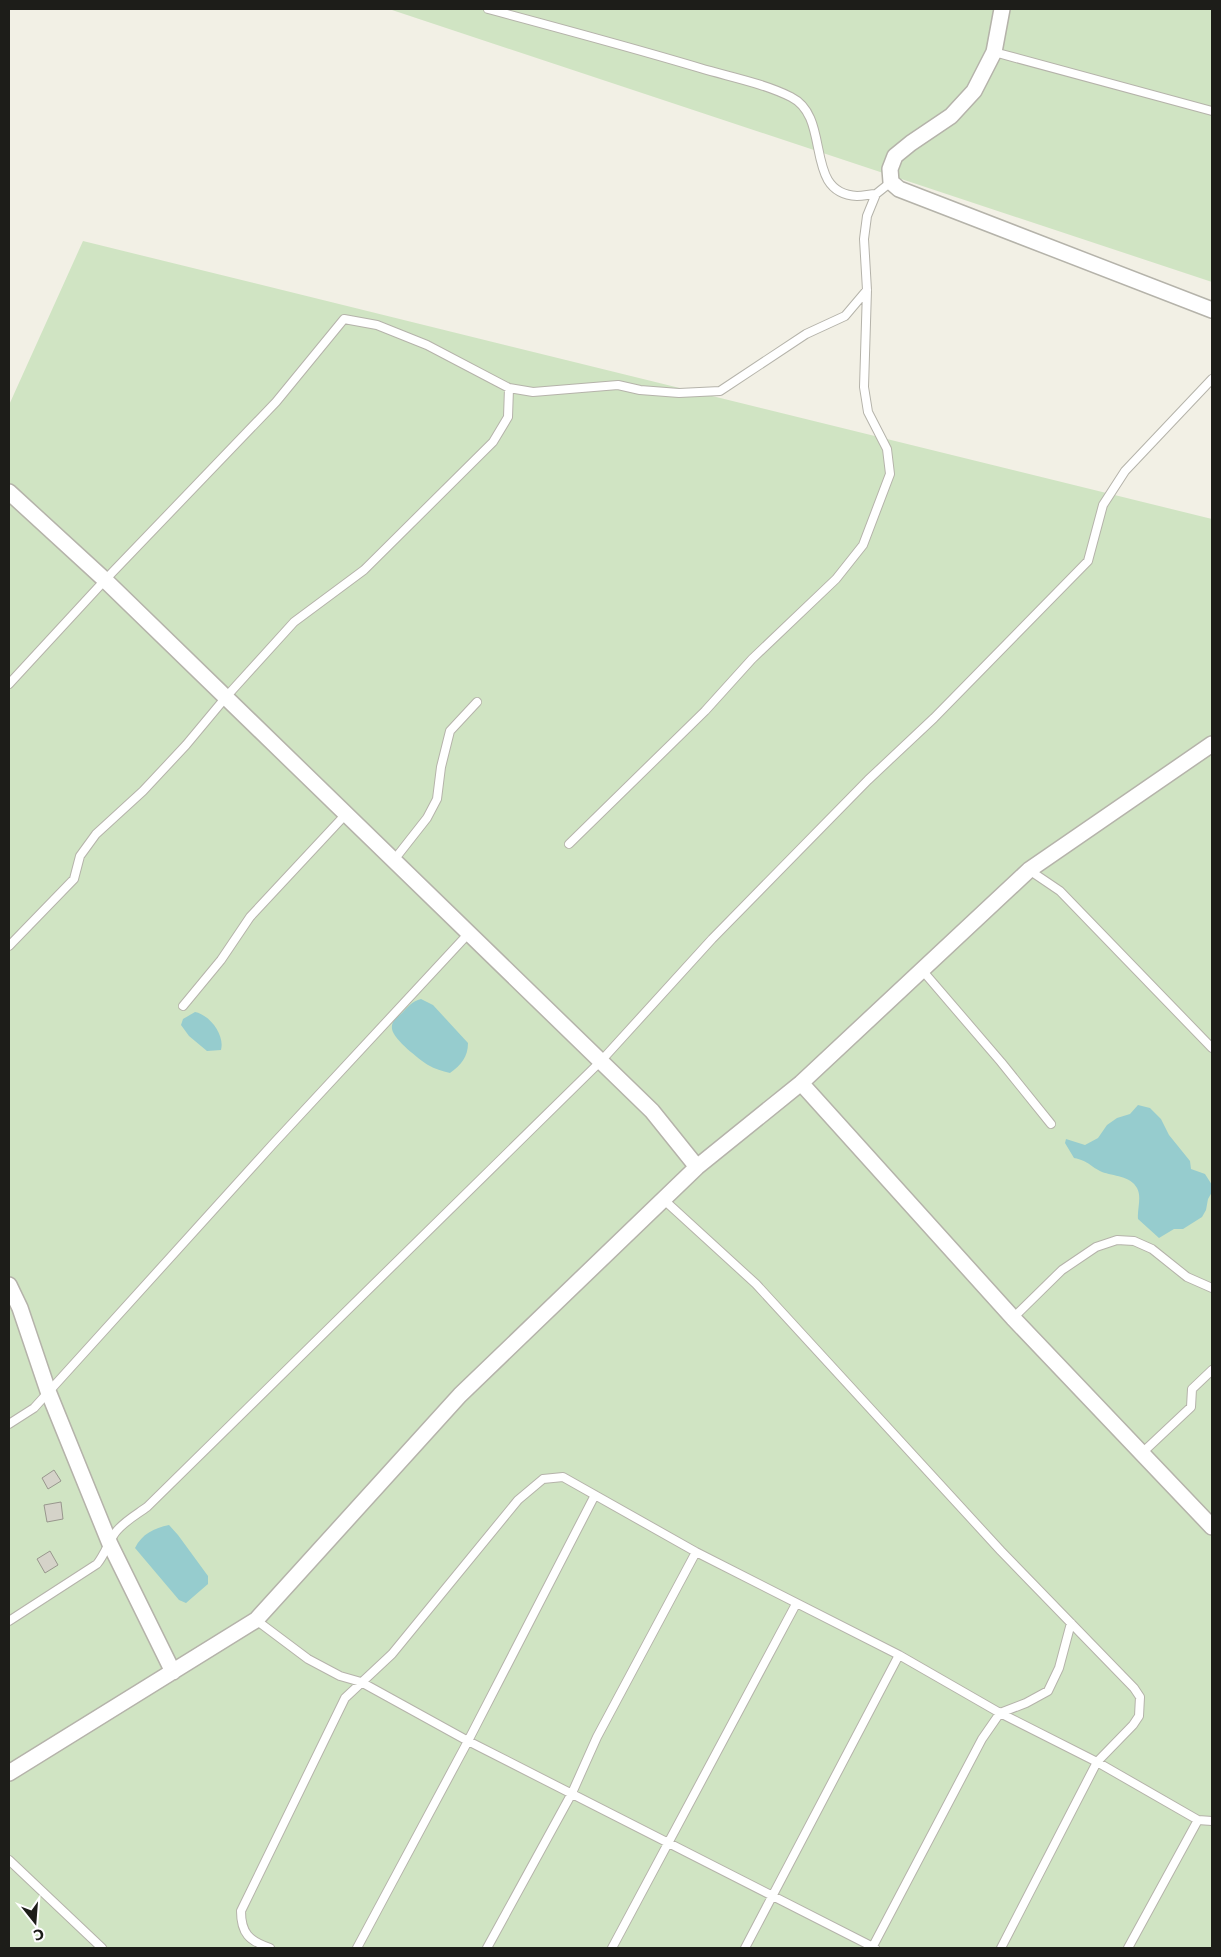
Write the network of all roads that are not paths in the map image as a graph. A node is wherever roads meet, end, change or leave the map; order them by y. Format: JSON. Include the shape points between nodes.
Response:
{"nodes":[{"id":1,"x":488,"y":9,"type":"edge"},
{"id":2,"x":1002,"y":9,"type":"edge"},
{"id":3,"x":994,"y":52,"type":"junction"},
{"id":4,"x":1212,"y":111,"type":"edge"},
{"id":5,"x":891,"y":182,"type":"junction"},
{"id":6,"x":876,"y":194,"type":"junction"},
{"id":7,"x":867,"y":290,"type":"junction"},
{"id":8,"x":1212,"y":310,"type":"edge"},
{"id":9,"x":1212,"y":379,"type":"edge"},
{"id":10,"x":509,"y":388,"type":"junction"},
{"id":11,"x":9,"y":492,"type":"edge"},
{"id":12,"x":105,"y":580,"type":"junction"},
{"id":13,"x":9,"y":684,"type":"edge"},
{"id":14,"x":226,"y":697,"type":"junction"},
{"id":15,"x":477,"y":702,"type":"dead end"},
{"id":16,"x":1212,"y":744,"type":"edge"},
{"id":17,"x":346,"y":814,"type":"junction"},
{"id":18,"x":570,"y":844,"type":"dead end"},
{"id":19,"x":394,"y":860,"type":"junction"},
{"id":20,"x":1029,"y":870,"type":"junction"},
{"id":21,"x":469,"y":933,"type":"junction"},
{"id":22,"x":9,"y":946,"type":"edge"},
{"id":23,"x":922,"y":970,"type":"junction"},
{"id":24,"x":183,"y":1006,"type":"dead end"},
{"id":25,"x":1212,"y":1048,"type":"edge"},
{"id":26,"x":601,"y":1061,"type":"junction"},
{"id":27,"x":801,"y":1083,"type":"junction"},
{"id":28,"x":1051,"y":1124,"type":"dead end"},
{"id":29,"x":697,"y":1167,"type":"junction"},
{"id":30,"x":664,"y":1200,"type":"junction"},
{"id":31,"x":9,"y":1285,"type":"edge"},
{"id":32,"x":1212,"y":1288,"type":"edge"},
{"id":33,"x":1013,"y":1318,"type":"junction"},
{"id":34,"x":1212,"y":1370,"type":"edge"},
{"id":35,"x":48,"y":1391,"type":"junction"},
{"id":36,"x":9,"y":1424,"type":"edge"},
{"id":37,"x":1142,"y":1453,"type":"junction"},
{"id":38,"x":595,"y":1495,"type":"junction"},
{"id":39,"x":1212,"y":1527,"type":"edge"},
{"id":40,"x":110,"y":1544,"type":"junction"},
{"id":41,"x":696,"y":1552,"type":"junction"},
{"id":42,"x":796,"y":1604,"type":"junction"},
{"id":43,"x":256,"y":1620,"type":"junction"},
{"id":44,"x":9,"y":1621,"type":"edge"},
{"id":45,"x":1071,"y":1623,"type":"junction"},
{"id":46,"x":899,"y":1655,"type":"junction"},
{"id":47,"x":173,"y":1672,"type":"junction"},
{"id":48,"x":361,"y":1682,"type":"junction"},
{"id":49,"x":1000,"y":1713,"type":"junction"},
{"id":50,"x":468,"y":1741,"type":"junction"},
{"id":51,"x":1097,"y":1762,"type":"junction"},
{"id":52,"x":9,"y":1772,"type":"edge"},
{"id":53,"x":572,"y":1793,"type":"junction"},
{"id":54,"x":1198,"y":1820,"type":"junction"},
{"id":55,"x":1212,"y":1821,"type":"edge"},
{"id":56,"x":667,"y":1843,"type":"junction"},
{"id":57,"x":9,"y":1860,"type":"edge"},
{"id":58,"x":772,"y":1895,"type":"junction"},
{"id":59,"x":102,"y":1948,"type":"edge"},
{"id":60,"x":270,"y":1948,"type":"edge"},
{"id":61,"x":357,"y":1948,"type":"edge"},
{"id":62,"x":487,"y":1948,"type":"edge"},
{"id":63,"x":612,"y":1948,"type":"edge"},
{"id":64,"x":745,"y":1948,"type":"edge"},
{"id":65,"x":873,"y":1948,"type":"edge"},
{"id":66,"x":1001,"y":1948,"type":"edge"},
{"id":67,"x":1128,"y":1948,"type":"edge"}],
"edges":[{"from":1,"to":6,"type":"lane","via":[[650,53],[792,97],[805,106],[812,120],[828,181],[841,192],[857,196]]},
{"from":2,"to":3,"type":"street"},
{"from":3,"to":4,"type":"lane"},
{"from":3,"to":5,"type":"street","via":[[974,92],[950,116],[895,156],[890,169]]},
{"from":5,"to":6,"type":"lane"},
{"from":5,"to":8,"type":"street","via":[[899,189]]},
{"from":6,"to":7,"type":"lane","via":[[864,239]]},
{"from":7,"to":10,"type":"lane","via":[[845,316],[806,334],[720,391],[679,393],[618,385],[533,392]]},
{"from":7,"to":18,"type":"lane","via":[[864,387],[868,412],[887,449],[890,474],[863,545],[836,579],[752,659],[706,711]]},
{"from":9,"to":26,"type":"lane","via":[[1125,471],[1103,505],[1088,560],[712,939]]},
{"from":10,"to":12,"type":"lane","via":[[427,344],[377,326],[344,319],[276,402]]},
{"from":10,"to":14,"type":"lane","via":[[508,416],[493,442],[364,570],[294,622]]},
{"from":11,"to":12,"type":"street"},
{"from":12,"to":13,"type":"lane"},
{"from":12,"to":14,"type":"street"},
{"from":14,"to":17,"type":"street"},
{"from":14,"to":22,"type":"lane","via":[[155,778],[96,834],[80,856],[74,879]]},
{"from":15,"to":19,"type":"lane","via":[[450,731],[437,799],[427,818]]},
{"from":16,"to":20,"type":"street"},
{"from":17,"to":19,"type":"street"},
{"from":17,"to":24,"type":"lane","via":[[250,917],[221,960]]},
{"from":19,"to":21,"type":"street"},
{"from":20,"to":23,"type":"street"},
{"from":20,"to":25,"type":"lane","via":[[1060,890]]},
{"from":21,"to":26,"type":"street"},
{"from":21,"to":35,"type":"lane"},
{"from":23,"to":27,"type":"street"},
{"from":23,"to":28,"type":"lane"},
{"from":26,"to":29,"type":"street","via":[[652,1111]]},
{"from":26,"to":40,"type":"lane","via":[[154,1500],[124,1523]]},
{"from":27,"to":29,"type":"street"},
{"from":27,"to":33,"type":"street"},
{"from":29,"to":30,"type":"street"},
{"from":30,"to":43,"type":"street","via":[[460,1395]]},
{"from":30,"to":45,"type":"lane","via":[[756,1284]]},
{"from":31,"to":35,"type":"street"},
{"from":32,"to":33,"type":"lane","via":[[1186,1277],[1152,1249],[1134,1241],[1118,1240],[1096,1247],[1062,1270]]},
{"from":33,"to":37,"type":"street"},
{"from":34,"to":37,"type":"lane","via":[[1192,1389],[1191,1407]]},
{"from":35,"to":36,"type":"lane","via":[[34,1408]]},
{"from":35,"to":40,"type":"street"},
{"from":37,"to":39,"type":"street"},
{"from":38,"to":41,"type":"lane"},
{"from":38,"to":48,"type":"lane","via":[[563,1478],[543,1479],[518,1500],[392,1654]]},
{"from":38,"to":50,"type":"lane"},
{"from":40,"to":44,"type":"lane","via":[[97,1564]]},
{"from":40,"to":47,"type":"street"},
{"from":41,"to":42,"type":"lane"},
{"from":41,"to":53,"type":"lane","via":[[597,1737]]},
{"from":42,"to":46,"type":"lane"},
{"from":42,"to":56,"type":"lane"},
{"from":43,"to":47,"type":"street"},
{"from":43,"to":48,"type":"lane","via":[[308,1659],[340,1676]]},
{"from":45,"to":49,"type":"lane","via":[[1059,1668],[1048,1691]]},
{"from":45,"to":51,"type":"lane","via":[[1140,1697],[1139,1716]]},
{"from":46,"to":49,"type":"lane"},
{"from":46,"to":58,"type":"lane"},
{"from":47,"to":52,"type":"street"},
{"from":48,"to":50,"type":"lane"},
{"from":48,"to":60,"type":"lane","via":[[346,1698],[241,1911],[241,1924],[247,1935]]},
{"from":49,"to":51,"type":"lane"},
{"from":49,"to":65,"type":"lane","via":[[982,1739]]},
{"from":50,"to":53,"type":"lane"},
{"from":50,"to":61,"type":"lane"},
{"from":51,"to":54,"type":"lane"},
{"from":51,"to":66,"type":"lane"},
{"from":53,"to":56,"type":"lane"},
{"from":53,"to":62,"type":"lane"},
{"from":54,"to":55,"type":"lane"},
{"from":54,"to":67,"type":"lane"},
{"from":56,"to":58,"type":"lane"},
{"from":56,"to":63,"type":"lane"},
{"from":57,"to":59,"type":"lane"},
{"from":58,"to":64,"type":"lane"},
{"from":58,"to":65,"type":"lane"}]}
